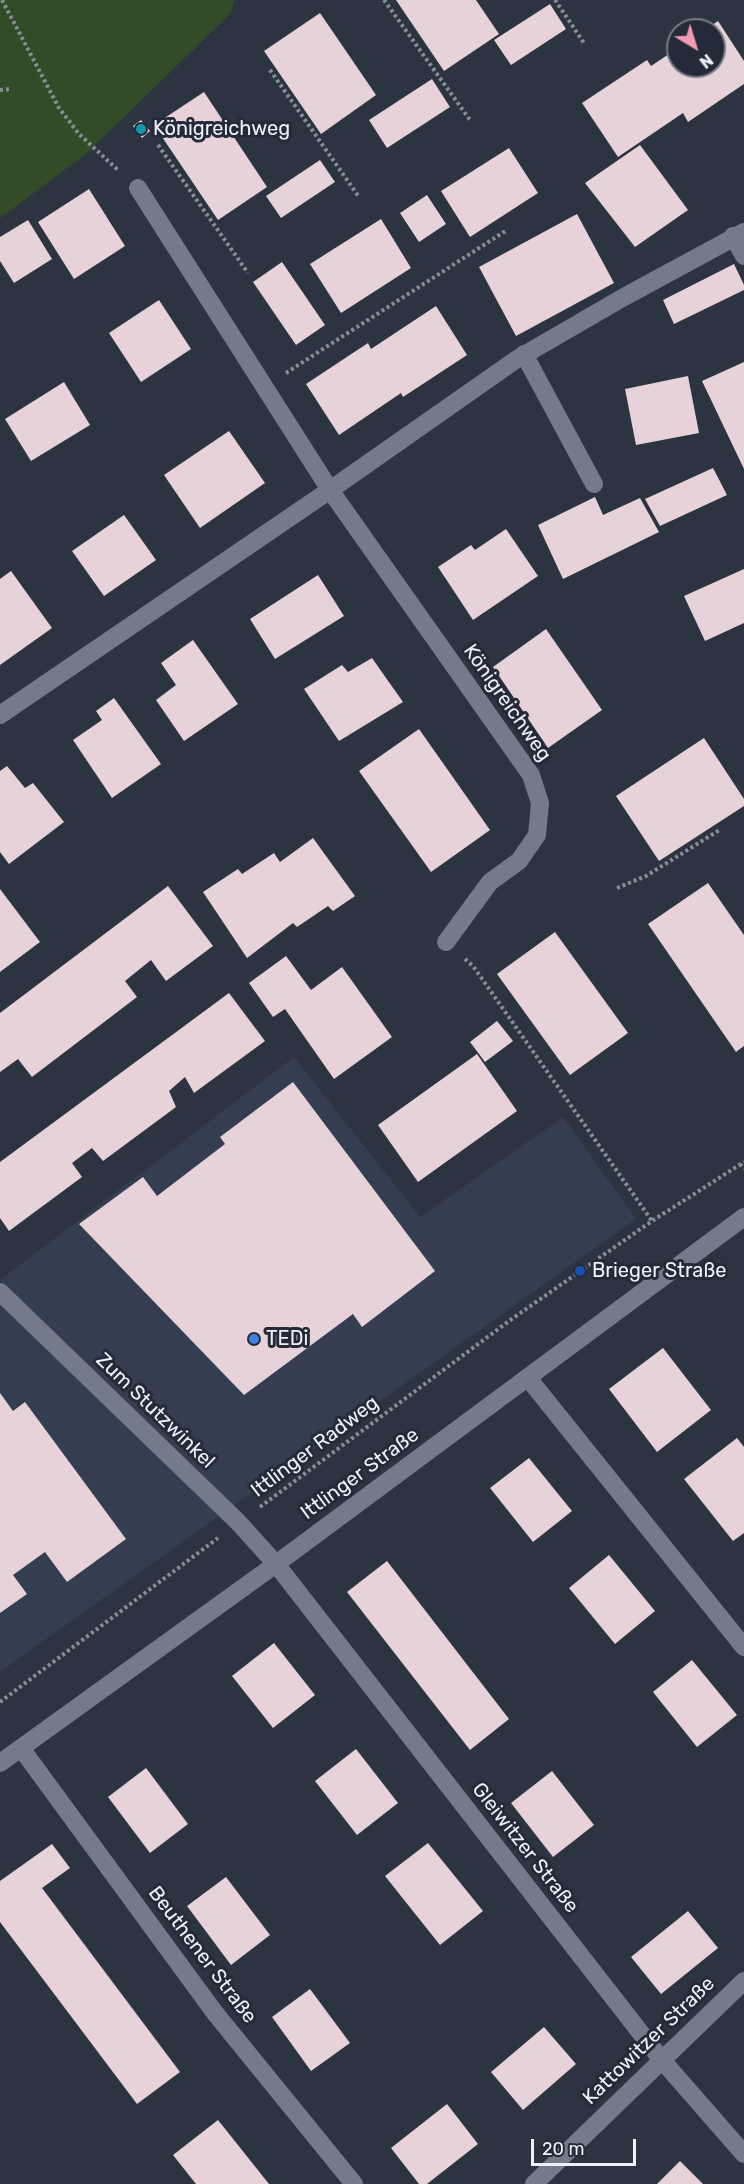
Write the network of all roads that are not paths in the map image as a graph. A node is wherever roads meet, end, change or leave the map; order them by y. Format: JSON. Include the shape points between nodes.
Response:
{"nodes":[{"id":1,"x":138,"y":188,"type":"road end"},
{"id":2,"x":739,"y":234,"type":"edge"},
{"id":3,"x":744,"y":256,"type":"edge"},
{"id":4,"x":524,"y":354,"type":"junction"},
{"id":5,"x":594,"y":484,"type":"dead end"},
{"id":6,"x":330,"y":490,"type":"junction"},
{"id":7,"x":0,"y":715,"type":"edge"},
{"id":8,"x":446,"y":942,"type":"road end"},
{"id":9,"x":744,"y":1217,"type":"edge"},
{"id":10,"x":0,"y":1292,"type":"edge"},
{"id":11,"x":528,"y":1378,"type":"junction"},
{"id":12,"x":276,"y":1564,"type":"junction"},
{"id":13,"x":744,"y":1647,"type":"edge"},
{"id":14,"x":21,"y":1748,"type":"junction"},
{"id":15,"x":0,"y":1763,"type":"edge"},
{"id":16,"x":744,"y":1981,"type":"edge"},
{"id":17,"x":661,"y":2059,"type":"junction"},
{"id":18,"x":744,"y":2154,"type":"edge"},
{"id":19,"x":354,"y":2184,"type":"edge"},
{"id":20,"x":534,"y":2184,"type":"edge"}],
"edges":[{"from":1,"to":6,"type":"street","name":"Königreichweg"},
{"from":2,"to":3,"type":"street"},
{"from":2,"to":4,"type":"street"},
{"from":4,"to":5,"type":"street"},
{"from":4,"to":6,"type":"street"},
{"from":6,"to":7,"type":"street"},
{"from":6,"to":8,"type":"street","name":"Königreichweg","via":[[531,775],[540,803],[537,835],[519,861],[490,882]]},
{"from":9,"to":11,"type":"street","name":"Ittlinger Straße"},
{"from":10,"to":12,"type":"street","name":"Zum Stutzwinkel","via":[[238,1522]]},
{"from":11,"to":12,"type":"street","name":"Ittlinger Straße"},
{"from":11,"to":13,"type":"street"},
{"from":12,"to":14,"type":"street","name":"Ittlinger Straße"},
{"from":12,"to":17,"type":"street","name":"Gleiwitzer Straße"},
{"from":14,"to":15,"type":"street","name":"Ittlinger Straße"},
{"from":14,"to":19,"type":"street","name":"Beuthener Straße","via":[[214,2013]]},
{"from":16,"to":17,"type":"street","name":"Kattowitzer Straße"},
{"from":17,"to":18,"type":"street","name":"Gleiwitzer Straße"},
{"from":17,"to":20,"type":"street","name":"Kattowitzer Straße"}]}
